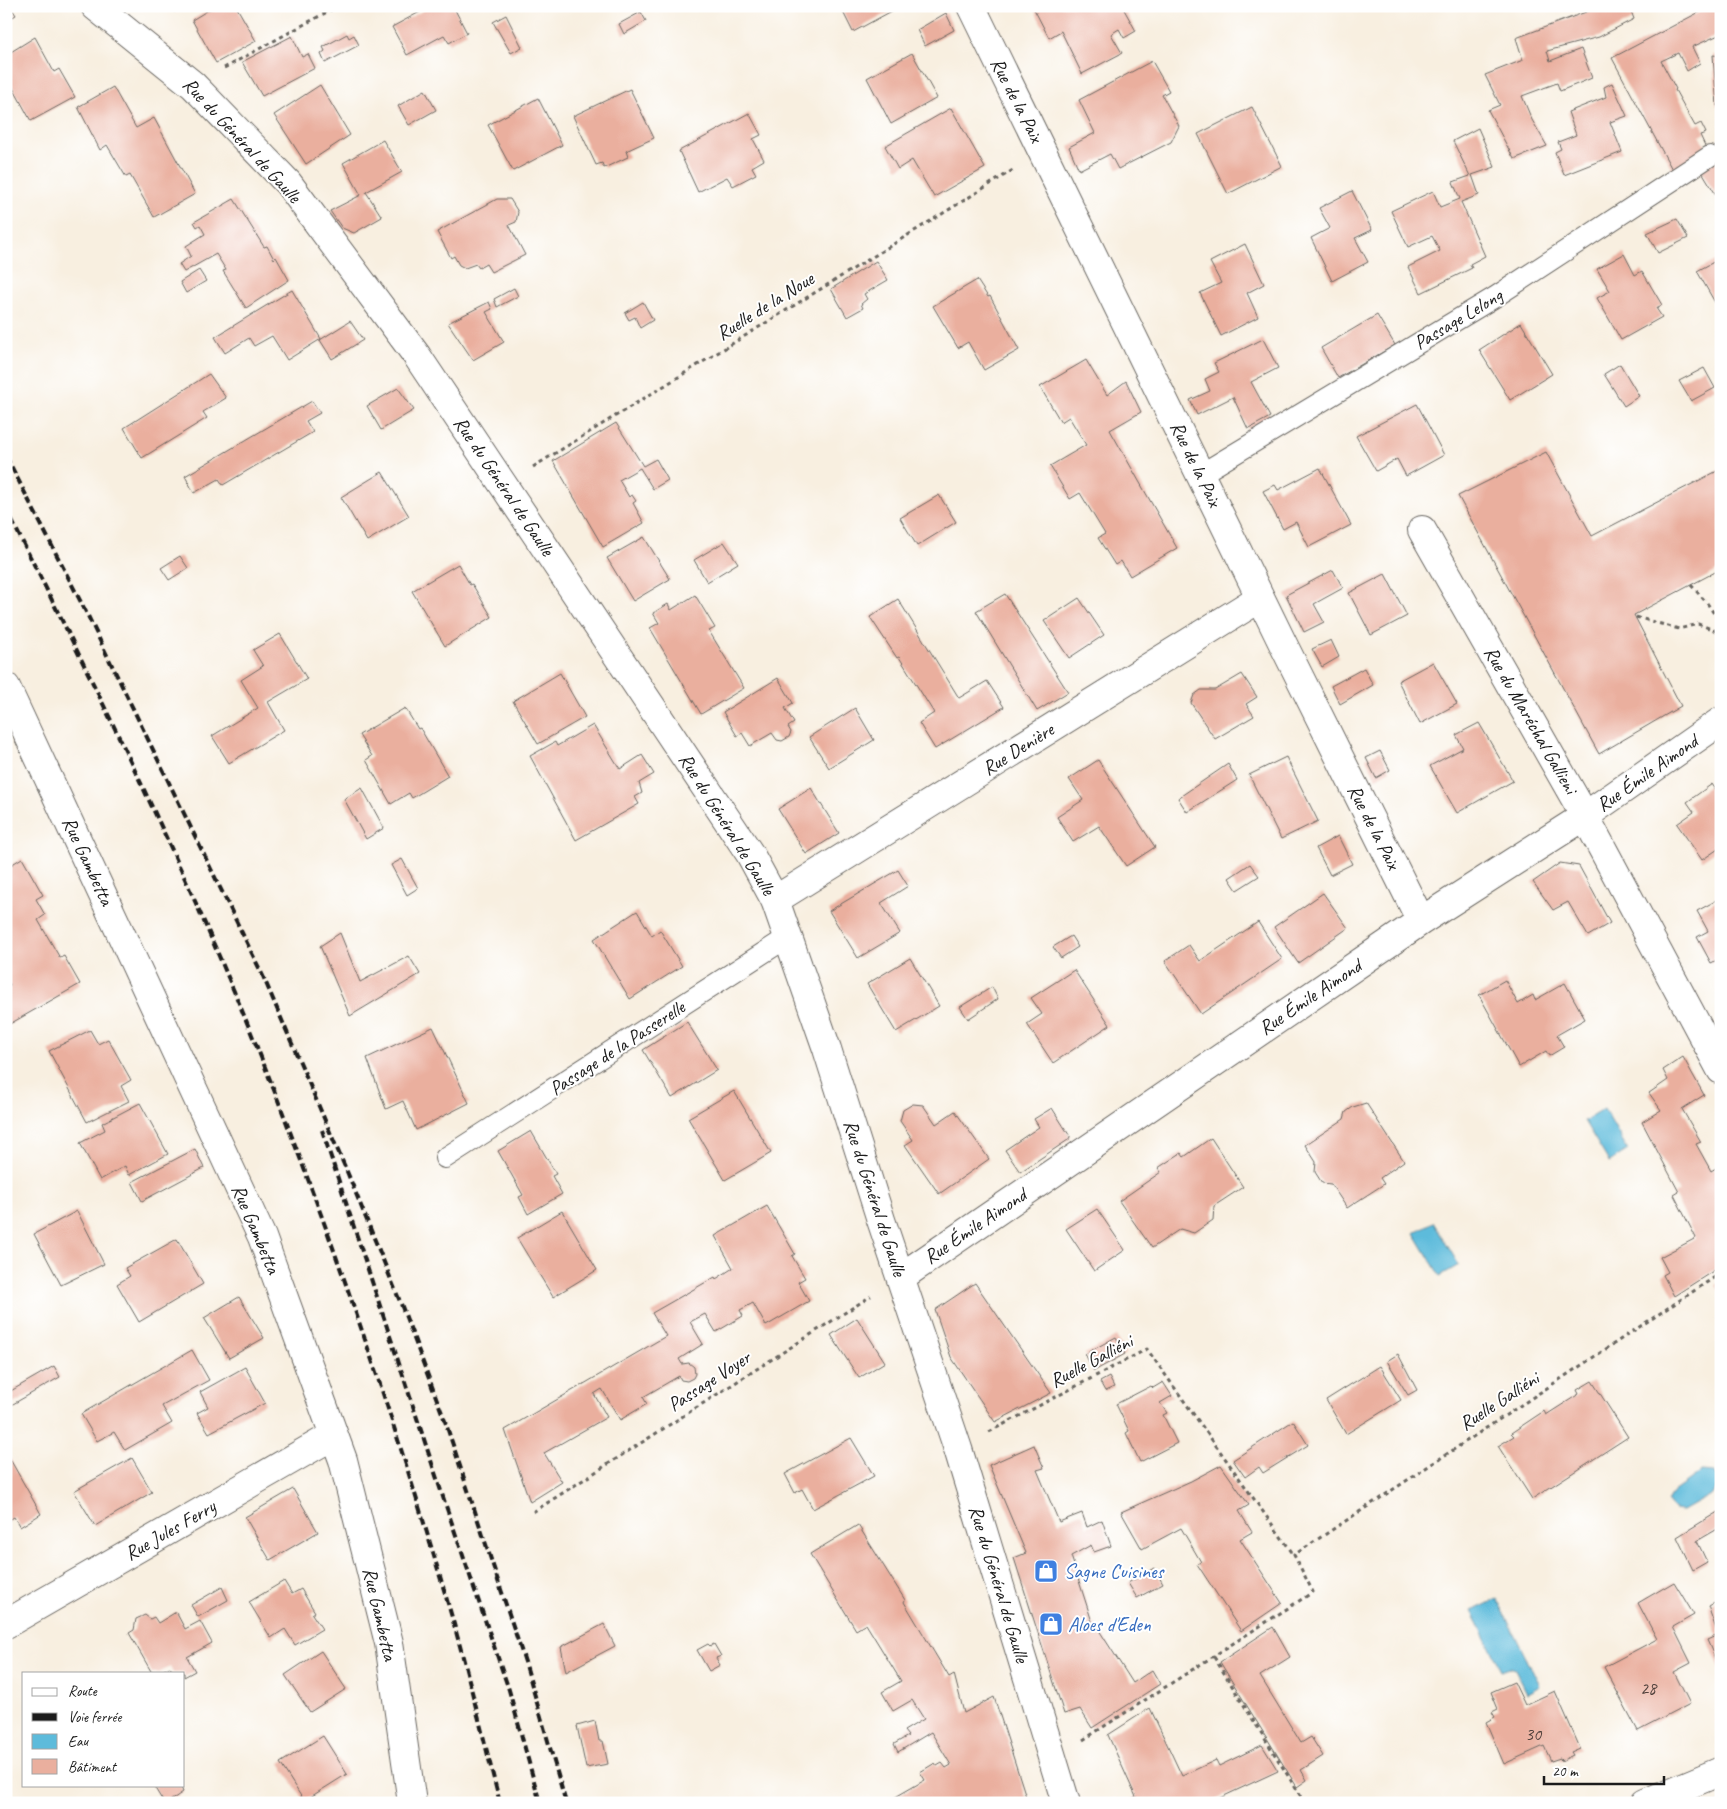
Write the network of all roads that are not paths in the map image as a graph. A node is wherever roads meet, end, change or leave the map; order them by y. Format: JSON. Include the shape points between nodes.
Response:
{"nodes":[{"id":1,"x":95,"y":6,"type":"edge"},
{"id":2,"x":971,"y":6,"type":"edge"},
{"id":3,"x":1710,"y":156,"type":"dead end"},
{"id":4,"x":1201,"y":474,"type":"junction"},
{"id":5,"x":1422,"y":530,"type":"dead end"},
{"id":6,"x":1260,"y":598,"type":"junction"},
{"id":7,"x":6,"y":687,"type":"edge"},
{"id":8,"x":1721,"y":721,"type":"edge"},
{"id":9,"x":1585,"y":816,"type":"junction"},
{"id":10,"x":775,"y":900,"type":"junction"},
{"id":11,"x":1421,"y":921,"type":"junction"},
{"id":12,"x":788,"y":937,"type":"junction"},
{"id":13,"x":1721,"y":1070,"type":"edge"},
{"id":14,"x":445,"y":1158,"type":"dead end"},
{"id":15,"x":901,"y":1277,"type":"junction"},
{"id":16,"x":334,"y":1435,"type":"junction"},
{"id":17,"x":6,"y":1624,"type":"edge"},
{"id":18,"x":1721,"y":1771,"type":"edge"},
{"id":19,"x":412,"y":1803,"type":"edge"},
{"id":20,"x":1066,"y":1803,"type":"edge"},
{"id":21,"x":1645,"y":1803,"type":"edge"}],
"edges":[{"from":1,"to":10,"type":"street","name":"Rue du Général de Gaulle","via":[[193,85],[288,184],[417,356],[750,854]]},
{"from":2,"to":4,"type":"street","name":"Rue de la Paix"},
{"from":3,"to":4,"type":"lane","name":"Passage Lelong","via":[[1495,297]]},
{"from":4,"to":6,"type":"street","name":"Rue de la Paix"},
{"from":5,"to":9,"type":"street","name":"Rue du Maréchal Gallieni"},
{"from":6,"to":10,"type":"street","name":"Rue Denière"},
{"from":6,"to":11,"type":"street","name":"Rue de la Paix"},
{"from":7,"to":16,"type":"street","name":"Rue Gambetta","via":[[262,1236]]},
{"from":8,"to":9,"type":"street","name":"Rue Émile Aimond"},
{"from":9,"to":11,"type":"street","name":"Rue Émile Aimond"},
{"from":9,"to":13,"type":"street","name":"Rue du Maréchal Gallieni"},
{"from":10,"to":12,"type":"street","name":"Rue du Général de Gaulle"},
{"from":11,"to":15,"type":"street","name":"Rue Émile Aimond"},
{"from":12,"to":14,"type":"lane","name":"Passage de la Passerelle"},
{"from":12,"to":15,"type":"street","name":"Rue du Général de Gaulle"},
{"from":15,"to":20,"type":"street","name":"Rue du Général de Gaulle","via":[[958,1449]]},
{"from":16,"to":17,"type":"street","name":"Rue Jules Ferry"},
{"from":16,"to":19,"type":"street","name":"Rue Gambetta","via":[[389,1643]]},
{"from":18,"to":21,"type":"street"}]}
